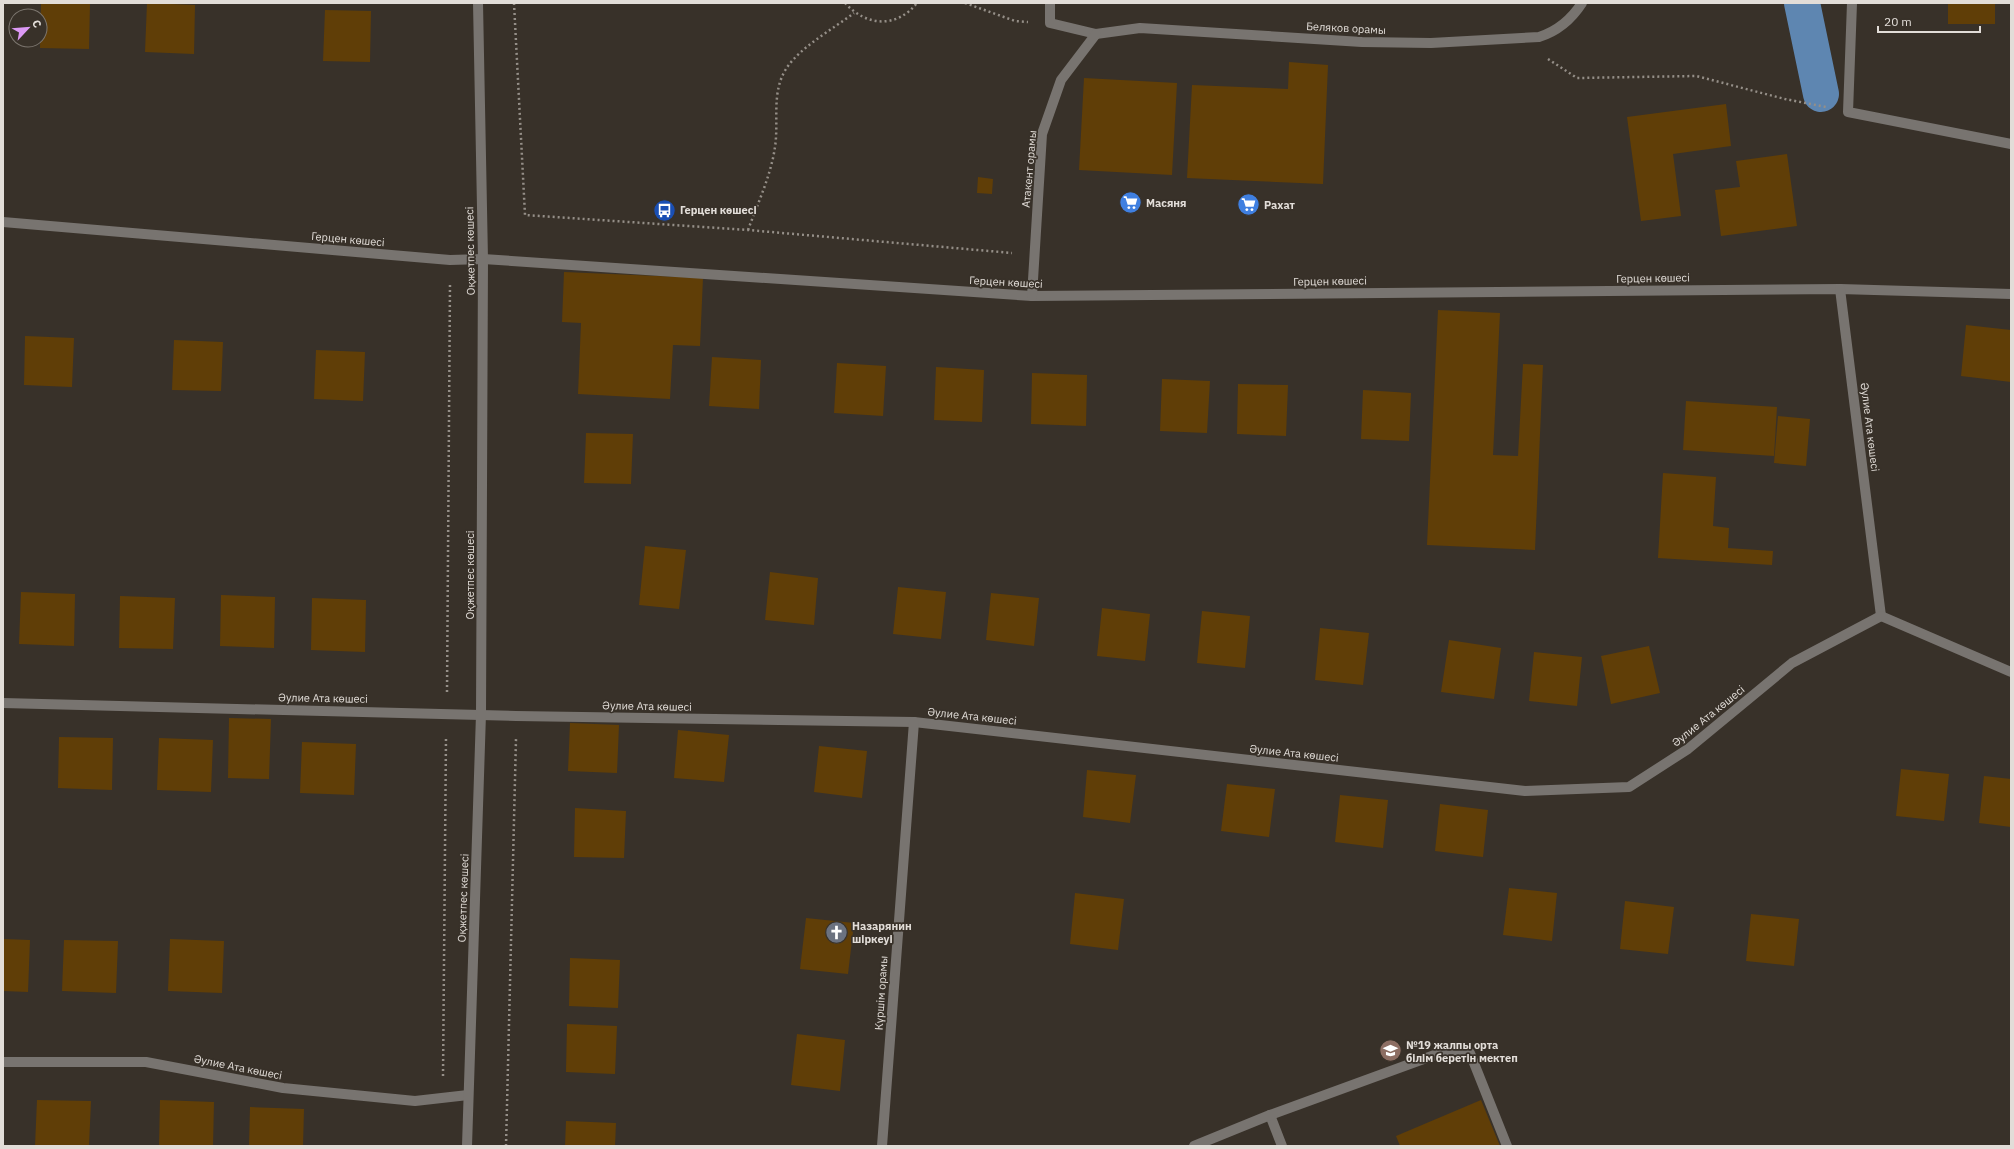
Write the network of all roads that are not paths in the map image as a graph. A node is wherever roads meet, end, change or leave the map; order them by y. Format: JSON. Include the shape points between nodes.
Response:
{"nodes":[{"id":1,"x":478,"y":3,"type":"edge"},
{"id":2,"x":1050,"y":3,"type":"edge"},
{"id":3,"x":1582,"y":3,"type":"edge"},
{"id":4,"x":1852,"y":3,"type":"edge"},
{"id":5,"x":1096,"y":34,"type":"junction"},
{"id":6,"x":2011,"y":144,"type":"edge"},
{"id":7,"x":3,"y":222,"type":"edge"},
{"id":8,"x":483,"y":259,"type":"junction"},
{"id":9,"x":1840,"y":288,"type":"junction"},
{"id":10,"x":2011,"y":294,"type":"edge"},
{"id":11,"x":1032,"y":296,"type":"junction"},
{"id":12,"x":1881,"y":616,"type":"junction"},
{"id":13,"x":2011,"y":672,"type":"edge"},
{"id":14,"x":3,"y":703,"type":"edge"},
{"id":15,"x":481,"y":714,"type":"junction"},
{"id":16,"x":914,"y":722,"type":"junction"},
{"id":17,"x":3,"y":1062,"type":"edge"},
{"id":18,"x":468,"y":1095,"type":"junction"},
{"id":19,"x":1270,"y":1115,"type":"junction"},
{"id":20,"x":467,"y":1146,"type":"edge"},
{"id":21,"x":882,"y":1146,"type":"edge"},
{"id":22,"x":1194,"y":1146,"type":"edge"},
{"id":23,"x":1282,"y":1146,"type":"edge"},
{"id":24,"x":1507,"y":1146,"type":"edge"}],
"edges":[{"from":1,"to":8,"type":"street","name":"Оқжетпес көшесі"},
{"from":2,"to":5,"type":"street","via":[[1050,23]]},
{"from":3,"to":5,"type":"street","name":"Беляков орамы","via":[[1574,15],[1553,33],[1539,37],[1431,43],[1362,42],[1140,28]]},
{"from":4,"to":6,"type":"street","via":[[1848,112]]},
{"from":5,"to":11,"type":"street","name":"Атакент орамы","via":[[1061,80],[1042,134]]},
{"from":7,"to":8,"type":"street","name":"Герцен көшесі","via":[[442,259]]},
{"from":8,"to":11,"type":"street","name":"Герцен көшесі"},
{"from":8,"to":15,"type":"street","name":"Оқжетпес көшесі"},
{"from":9,"to":10,"type":"street","name":"Герцен көшесі"},
{"from":9,"to":11,"type":"street","name":"Герцен көшесі"},
{"from":9,"to":12,"type":"street","name":"Әулие Ата көшесі"},
{"from":12,"to":13,"type":"street"},
{"from":12,"to":16,"type":"street","name":"Әулие Ата көшесі","via":[[1792,663],[1688,749],[1629,787],[1525,791]]},
{"from":14,"to":15,"type":"street","name":"Әулие Ата көшесі"},
{"from":15,"to":16,"type":"street","name":"Әулие Ата көшесі"},
{"from":15,"to":18,"type":"street","name":"Оқжетпес көшесі"},
{"from":16,"to":21,"type":"street","name":"Күршім орамы"},
{"from":17,"to":18,"type":"street","name":"Әулие Ата көшесі","via":[[146,1062],[283,1088],[416,1101]]},
{"from":18,"to":20,"type":"street","name":"Оқжетпес көшесі"},
{"from":19,"to":22,"type":"street"},
{"from":19,"to":23,"type":"street"},
{"from":19,"to":24,"type":"street","via":[[1451,1049],[1470,1053]]}]}
